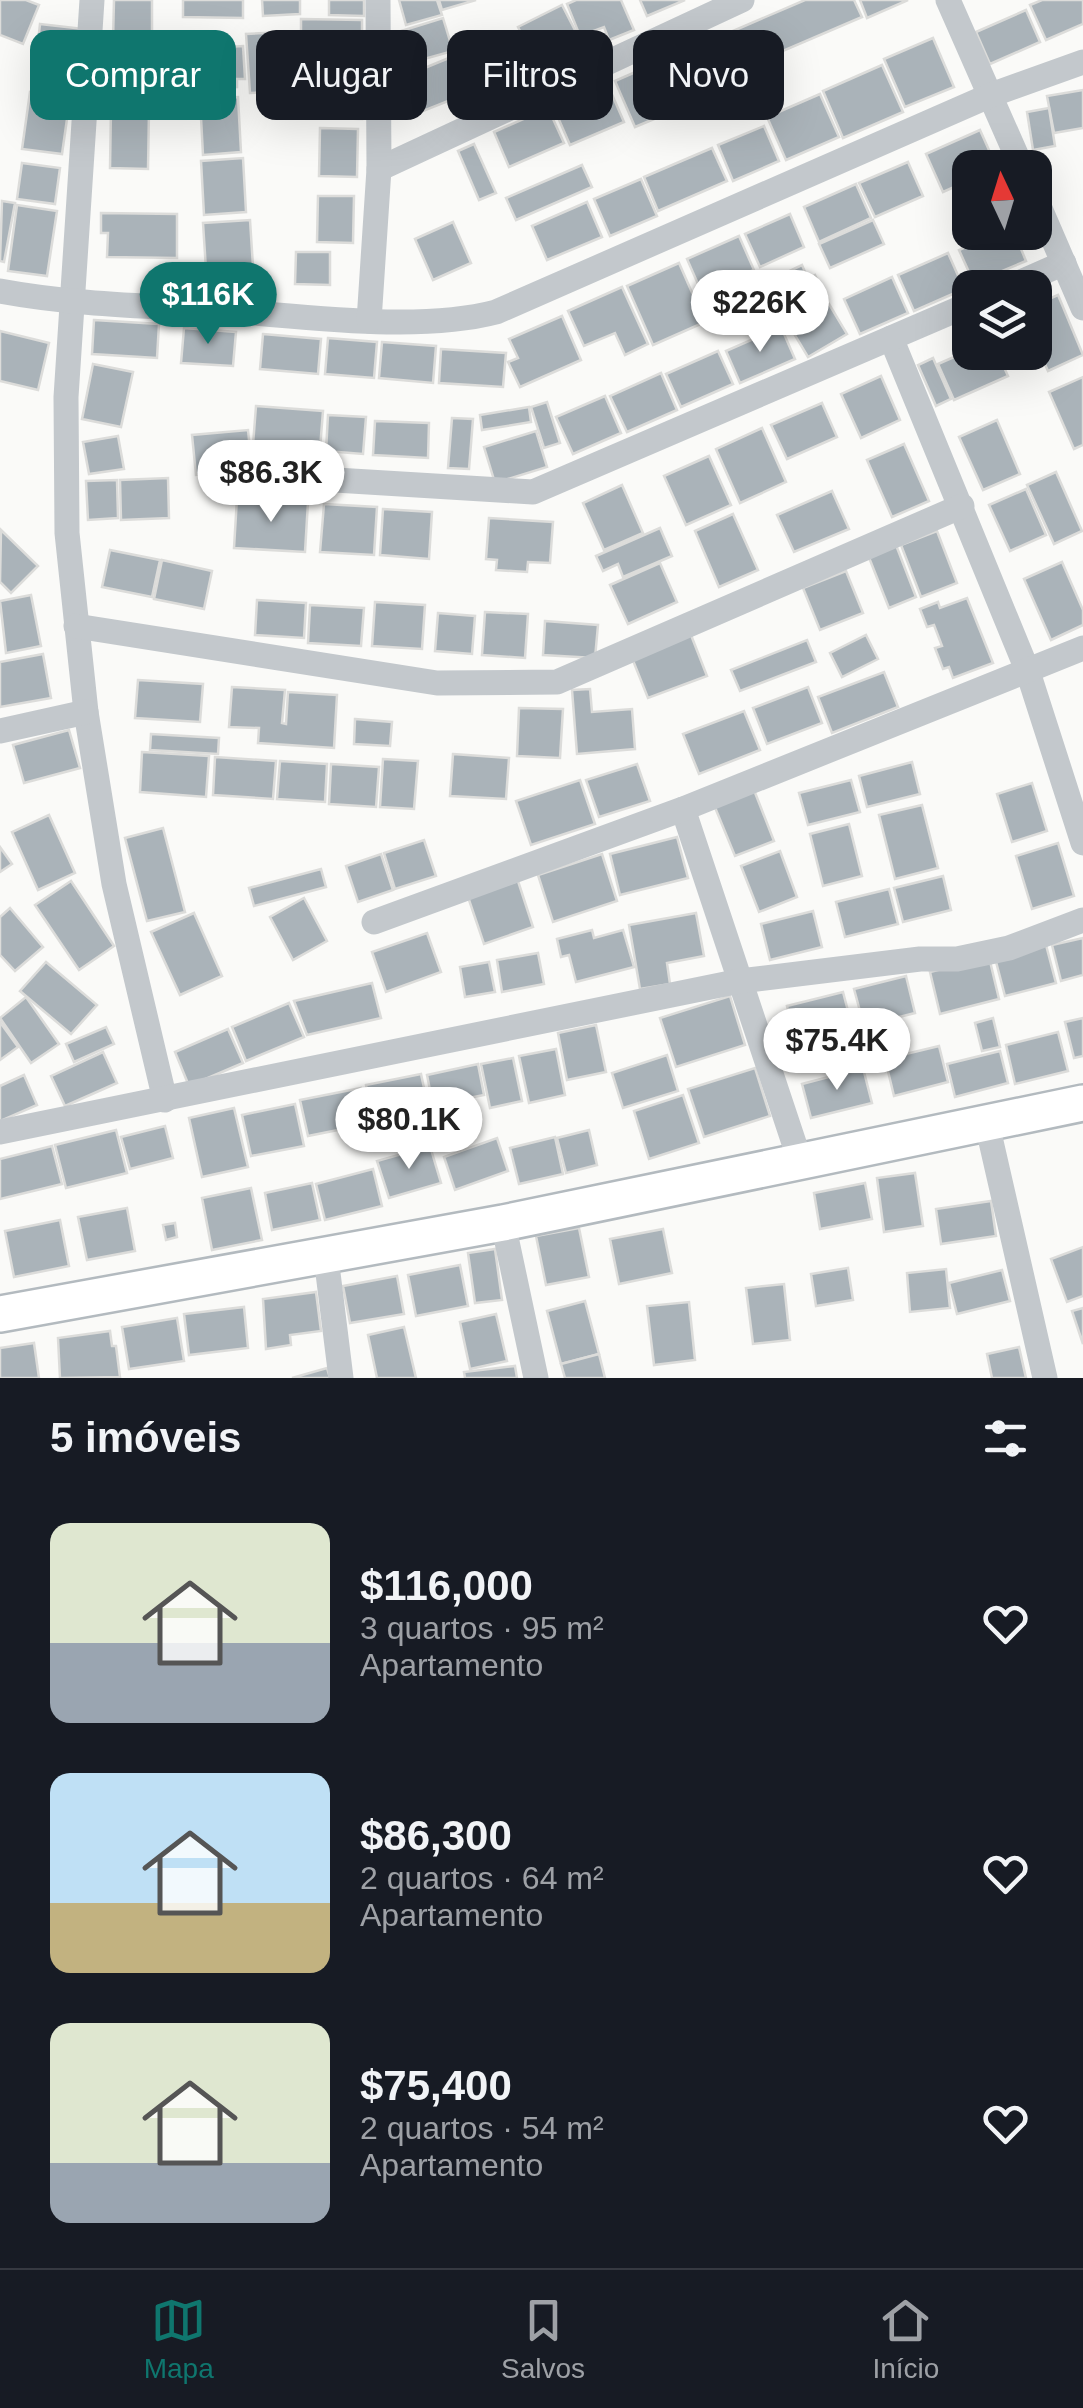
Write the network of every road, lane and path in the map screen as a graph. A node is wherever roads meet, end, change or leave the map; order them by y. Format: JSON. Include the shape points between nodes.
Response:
{"nodes":[{"id":1,"x":92,"y":0,"type":"edge"},
{"id":2,"x":378,"y":0,"type":"edge"},
{"id":3,"x":742,"y":0,"type":"edge"},
{"id":4,"x":948,"y":0,"type":"edge"},
{"id":5,"x":1083,"y":62,"type":"edge"},
{"id":6,"x":991,"y":94,"type":"junction"},
{"id":7,"x":1014,"y":150,"type":"edge"},
{"id":8,"x":379,"y":169,"type":"junction"},
{"id":9,"x":1052,"y":235,"type":"edge"},
{"id":10,"x":1064,"y":263,"type":"junction"},
{"id":11,"x":1048,"y":270,"type":"edge"},
{"id":12,"x":0,"y":291,"type":"edge"},
{"id":13,"x":74,"y":300,"type":"junction"},
{"id":14,"x":1083,"y":308,"type":"edge"},
{"id":15,"x":952,"y":312,"type":"edge"},
{"id":16,"x":369,"y":321,"type":"junction"},
{"id":17,"x":891,"y":338,"type":"junction"},
{"id":18,"x":286,"y":477,"type":"dead end"},
{"id":19,"x":962,"y":506,"type":"junction"},
{"id":20,"x":76,"y":626,"type":"junction"},
{"id":21,"x":1083,"y":648,"type":"edge"},
{"id":22,"x":1028,"y":672,"type":"junction"},
{"id":23,"x":86,"y":712,"type":"junction"},
{"id":24,"x":0,"y":731,"type":"edge"},
{"id":25,"x":684,"y":810,"type":"junction"},
{"id":26,"x":1083,"y":843,"type":"edge"},
{"id":27,"x":1083,"y":920,"type":"edge"},
{"id":28,"x":374,"y":922,"type":"dead end"},
{"id":29,"x":740,"y":981,"type":"junction"},
{"id":30,"x":165,"y":1100,"type":"junction"},
{"id":31,"x":1083,"y":1103,"type":"edge"},
{"id":32,"x":986,"y":1124,"type":"junction"},
{"id":33,"x":0,"y":1132,"type":"edge"},
{"id":34,"x":801,"y":1164,"type":"junction"},
{"id":35,"x":503,"y":1224,"type":"junction"},
{"id":36,"x":326,"y":1257,"type":"junction"},
{"id":37,"x":0,"y":1314,"type":"edge"},
{"id":38,"x":341,"y":1378,"type":"edge"},
{"id":39,"x":536,"y":1378,"type":"edge"},
{"id":40,"x":1045,"y":1378,"type":"edge"}],
"edges":[{"from":1,"to":13,"type":"street"},
{"from":2,"to":8,"type":"street"},
{"from":3,"to":8,"type":"street"},
{"from":4,"to":6,"type":"street"},
{"from":5,"to":6,"type":"street"},
{"from":6,"to":7,"type":"street"},
{"from":6,"to":16,"type":"street","via":[[496,312]]},
{"from":8,"to":16,"type":"street"},
{"from":9,"to":10,"type":"street"},
{"from":10,"to":11,"type":"street"},
{"from":10,"to":14,"type":"street"},
{"from":12,"to":13,"type":"street"},
{"from":13,"to":16,"type":"street"},
{"from":13,"to":20,"type":"street","via":[[66,533]]},
{"from":15,"to":17,"type":"street"},
{"from":17,"to":18,"type":"street","via":[[532,492]]},
{"from":17,"to":19,"type":"street"},
{"from":19,"to":20,"type":"street","via":[[557,682],[437,683]]},
{"from":19,"to":22,"type":"street"},
{"from":20,"to":23,"type":"street"},
{"from":21,"to":22,"type":"street"},
{"from":22,"to":25,"type":"street"},
{"from":22,"to":26,"type":"street"},
{"from":23,"to":24,"type":"street"},
{"from":23,"to":30,"type":"street","via":[[114,884]]},
{"from":25,"to":28,"type":"street"},
{"from":25,"to":29,"type":"street"},
{"from":27,"to":29,"type":"street","via":[[1010,948],[957,959]]},
{"from":29,"to":30,"type":"street"},
{"from":29,"to":34,"type":"street"},
{"from":30,"to":33,"type":"street"},
{"from":31,"to":32,"type":"main road"},
{"from":32,"to":34,"type":"main road"},
{"from":32,"to":40,"type":"street"},
{"from":34,"to":35,"type":"main road"},
{"from":35,"to":36,"type":"main road"},
{"from":35,"to":39,"type":"street"},
{"from":36,"to":37,"type":"main road"},
{"from":36,"to":38,"type":"street"}]}
